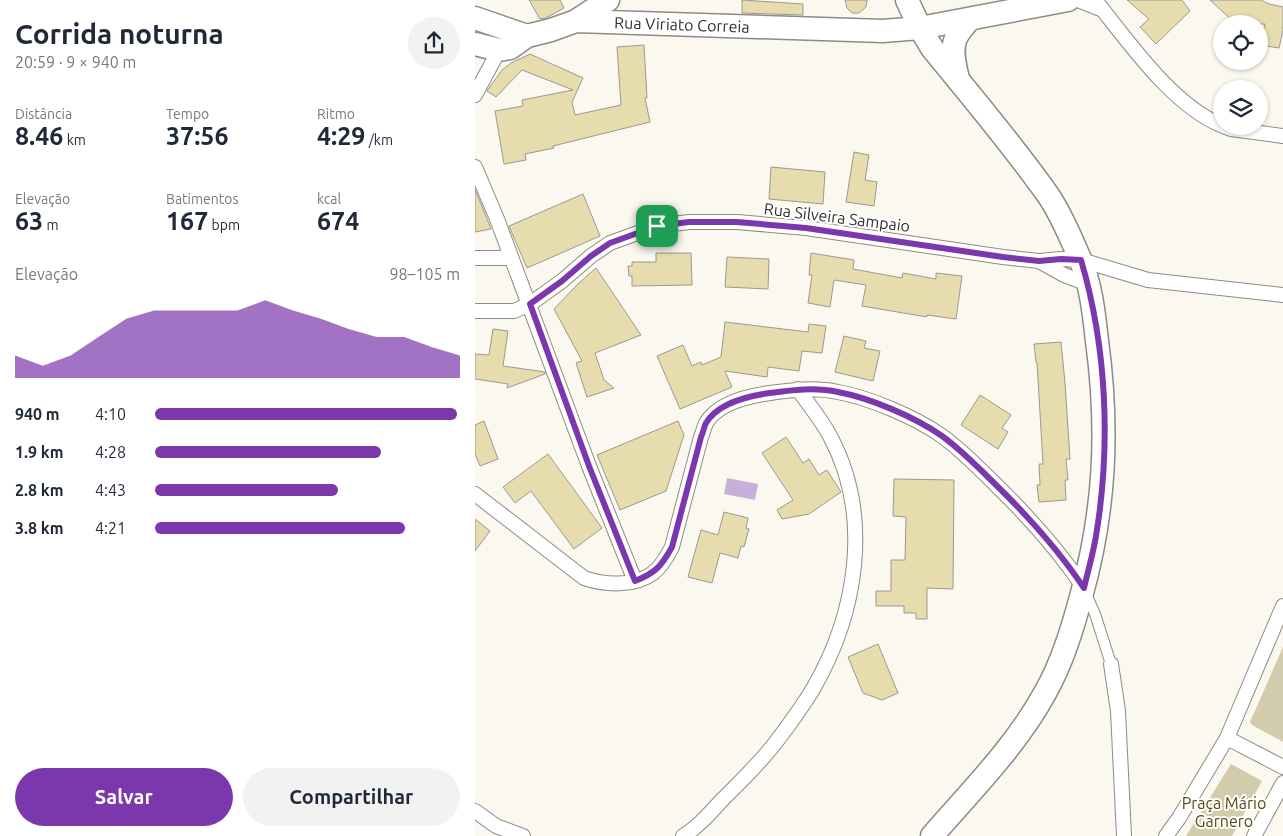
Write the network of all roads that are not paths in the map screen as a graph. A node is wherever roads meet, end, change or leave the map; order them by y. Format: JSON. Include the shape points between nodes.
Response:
{"nodes":[{"id":1,"x":608,"y":0,"type":"edge"},
{"id":2,"x":907,"y":0,"type":"edge"},
{"id":3,"x":1067,"y":0,"type":"edge"},
{"id":4,"x":1078,"y":0,"type":"edge"},
{"id":5,"x":1099,"y":5,"type":"edge"},
{"id":6,"x":475,"y":18,"type":"edge"},
{"id":7,"x":969,"y":20,"type":"junction"},
{"id":8,"x":576,"y":22,"type":"junction"},
{"id":9,"x":920,"y":28,"type":"junction"},
{"id":10,"x":527,"y":36,"type":"junction"},
{"id":11,"x":475,"y":44,"type":"edge"},
{"id":12,"x":499,"y":50,"type":"junction"},
{"id":13,"x":958,"y":80,"type":"junction"},
{"id":14,"x":475,"y":95,"type":"edge"},
{"id":15,"x":1213,"y":121,"type":"edge"},
{"id":16,"x":1268,"y":134,"type":"edge"},
{"id":17,"x":1283,"y":136,"type":"edge"},
{"id":18,"x":475,"y":167,"type":"edge"},
{"id":19,"x":475,"y":258,"type":"edge"},
{"id":20,"x":511,"y":258,"type":"junction"},
{"id":21,"x":1081,"y":260,"type":"junction"},
{"id":22,"x":1039,"y":261,"type":"junction"},
{"id":23,"x":1088,"y":284,"type":"junction"},
{"id":24,"x":1283,"y":296,"type":"edge"},
{"id":25,"x":530,"y":304,"type":"junction"},
{"id":26,"x":475,"y":311,"type":"edge"},
{"id":27,"x":798,"y":389,"type":"junction"},
{"id":28,"x":475,"y":494,"type":"edge"},
{"id":29,"x":635,"y":581,"type":"junction"},
{"id":30,"x":1084,"y":588,"type":"junction"},
{"id":31,"x":1283,"y":606,"type":"edge"},
{"id":32,"x":1111,"y":664,"type":"joint"},
{"id":33,"x":1227,"y":738,"type":"junction"},
{"id":34,"x":1283,"y":767,"type":"edge"},
{"id":35,"x":1283,"y":783,"type":"edge"},
{"id":36,"x":475,"y":811,"type":"edge"},
{"id":37,"x":497,"y":831,"type":"edge"},
{"id":38,"x":523,"y":836,"type":"edge"},
{"id":39,"x":685,"y":836,"type":"edge"},
{"id":40,"x":932,"y":836,"type":"edge"},
{"id":41,"x":1124,"y":836,"type":"edge"},
{"id":42,"x":1166,"y":836,"type":"edge"},
{"id":43,"x":1254,"y":836,"type":"edge"}],
"edges":[{"from":1,"to":8,"type":"main road"},
{"from":2,"to":9,"type":"main road"},
{"from":3,"to":7,"type":"main road","name":"Rua Viriato Correia"},
{"from":4,"to":5,"type":"street"},
{"from":5,"to":15,"type":"street","via":[[1152,70],[1197,113]]},
{"from":6,"to":10,"type":"main road"},
{"from":7,"to":9,"type":"main road","name":"Rua Viriato Correia"},
{"from":7,"to":13,"type":"main road","via":[[954,45]]},
{"from":8,"to":9,"type":"main road","name":"Rua Viriato Correia","via":[[883,31]]},
{"from":8,"to":10,"type":"main road","name":"Rua Viriato Correia"},
{"from":9,"to":13,"type":"main road"},
{"from":10,"to":12,"type":"main road","name":"Rua Viriato Correia","via":[[510,48]]},
{"from":11,"to":12,"type":"main road"},
{"from":12,"to":14,"type":"street"},
{"from":13,"to":21,"type":"main road","via":[[1049,197]]},
{"from":16,"to":17,"type":"street"},
{"from":18,"to":20,"type":"street"},
{"from":19,"to":20,"type":"street"},
{"from":20,"to":25,"type":"street"},
{"from":21,"to":22,"type":"street","name":"Rua Silveira Sampaio"},
{"from":21,"to":23,"type":"main road"},
{"from":21,"to":24,"type":"street","name":"Rua Silveira Sampaio","via":[[1148,280]]},
{"from":22,"to":23,"type":"street","name":"Rua Silveira Sampaio"},
{"from":22,"to":25,"type":"street","name":"Rua Silveira Sampaio","via":[[806,228],[689,222],[657,226],[610,243]]},
{"from":23,"to":30,"type":"main road","via":[[1101,370],[1104,432],[1096,538]]},
{"from":25,"to":26,"type":"street","name":"Rua Silveira Sampaio","via":[[514,311]]},
{"from":25,"to":29,"type":"street"},
{"from":27,"to":29,"type":"street","via":[[730,404],[707,423],[672,547],[652,574]]},
{"from":27,"to":30,"type":"street","via":[[837,391],[867,400],[901,413],[941,436],[971,460],[1022,510],[1065,560]]},
{"from":27,"to":39,"type":"street","via":[[830,435],[851,493],[856,544],[845,616],[824,668],[791,722],[762,760]]},
{"from":28,"to":29,"type":"street","via":[[584,578],[598,582]]},
{"from":30,"to":32,"type":"street"},
{"from":30,"to":40,"type":"main road","via":[[1070,637],[1045,693],[1002,755]]},
{"from":31,"to":33,"type":"street"},
{"from":32,"to":41,"type":"street","via":[[1118,711]]},
{"from":33,"to":34,"type":"street"},
{"from":33,"to":42,"type":"street"},
{"from":35,"to":43,"type":"street"},
{"from":36,"to":37,"type":"street"},
{"from":37,"to":38,"type":"street"}]}
